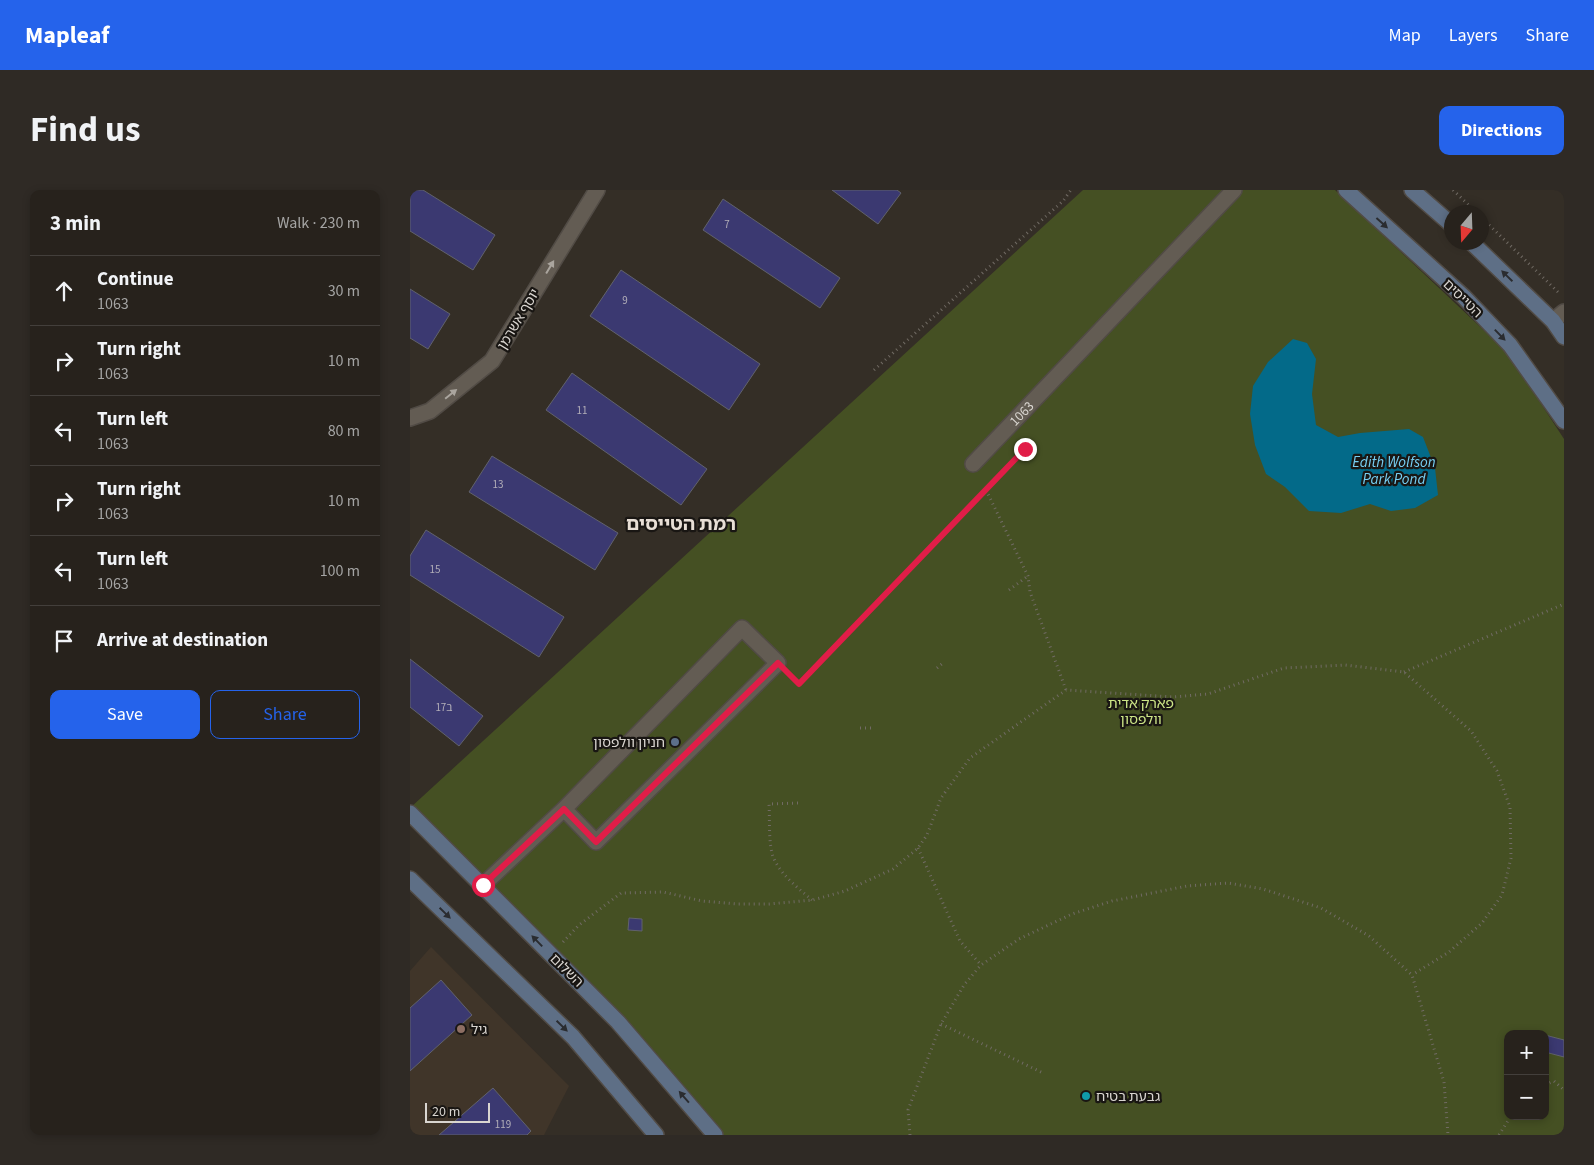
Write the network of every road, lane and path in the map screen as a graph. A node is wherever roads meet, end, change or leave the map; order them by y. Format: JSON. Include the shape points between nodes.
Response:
{"nodes":[{"id":1,"x":597,"y":190,"type":"edge"},
{"id":2,"x":1071,"y":190,"type":"edge"},
{"id":3,"x":1234,"y":190,"type":"edge"},
{"id":4,"x":1346,"y":190,"type":"edge"},
{"id":5,"x":1412,"y":190,"type":"edge"},
{"id":6,"x":1453,"y":190,"type":"edge"},
{"id":7,"x":1469,"y":205,"type":"edge"},
{"id":8,"x":1444,"y":218,"type":"edge"},
{"id":9,"x":1489,"y":225,"type":"edge"},
{"id":10,"x":1480,"y":250,"type":"edge"},
{"id":11,"x":1564,"y":298,"type":"edge"},
{"id":12,"x":1558,"y":316,"type":"edge"},
{"id":13,"x":1564,"y":337,"type":"edge"},
{"id":14,"x":874,"y":370,"type":"dead end"},
{"id":15,"x":410,"y":418,"type":"edge"},
{"id":16,"x":1564,"y":421,"type":"edge"},
{"id":17,"x":1005,"y":430,"type":"junction"},
{"id":18,"x":973,"y":464,"type":"dead end"},
{"id":19,"x":986,"y":490,"type":"junction"},
{"id":20,"x":1028,"y":576,"type":"junction"},
{"id":21,"x":1008,"y":590,"type":"dead end"},
{"id":22,"x":1564,"y":604,"type":"edge"},
{"id":23,"x":944,"y":662,"type":"dead end"},
{"id":24,"x":778,"y":663,"type":"junction"},
{"id":25,"x":937,"y":668,"type":"dead end"},
{"id":26,"x":1404,"y":672,"type":"junction"},
{"id":27,"x":1066,"y":690,"type":"junction"},
{"id":28,"x":860,"y":728,"type":"dead end"},
{"id":29,"x":871,"y":728,"type":"dead end"},
{"id":30,"x":798,"y":803,"type":"dead end"},
{"id":31,"x":564,"y":809,"type":"junction"},
{"id":32,"x":410,"y":813,"type":"edge"},
{"id":33,"x":918,"y":848,"type":"junction"},
{"id":34,"x":410,"y":879,"type":"edge"},
{"id":35,"x":483,"y":885,"type":"junction"},
{"id":36,"x":813,"y":900,"type":"junction"},
{"id":37,"x":551,"y":955,"type":"junction"},
{"id":38,"x":981,"y":965,"type":"junction"},
{"id":39,"x":1412,"y":975,"type":"junction"},
{"id":40,"x":941,"y":1024,"type":"junction"},
{"id":41,"x":1043,"y":1073,"type":"dead end"},
{"id":42,"x":1549,"y":1083,"type":"edge"},
{"id":43,"x":1564,"y":1090,"type":"edge"},
{"id":44,"x":1508,"y":1120,"type":"edge"},
{"id":45,"x":656,"y":1135,"type":"edge"},
{"id":46,"x":715,"y":1135,"type":"edge"},
{"id":47,"x":910,"y":1135,"type":"edge"},
{"id":48,"x":1448,"y":1135,"type":"edge"},
{"id":49,"x":1499,"y":1135,"type":"edge"}],
"edges":[{"from":15,"to":1,"type":"street","name":"יוסף אשרמן","one_way":true,"via":[[430,412],[492,362]]},
{"from":2,"to":14,"type":"path","via":[[1063,201]]},
{"from":3,"to":17,"type":"street","name":"1063"},
{"from":4,"to":16,"type":"main road","name":"הטייסים","one_way":true,"via":[[1464,297],[1510,345]]},
{"from":5,"to":8,"type":"main road"},
{"from":6,"to":7,"type":"path"},
{"from":9,"to":11,"type":"path"},
{"from":12,"to":10,"type":"main road","one_way":true},
{"from":12,"to":13,"type":"main road"},
{"from":17,"to":18,"type":"street"},
{"from":17,"to":19,"type":"path","name":"1063","via":[[1025,449]]},
{"from":19,"to":20,"type":"path"},
{"from":19,"to":24,"type":"path","name":"1063","via":[[799,684]]},
{"from":20,"to":21,"type":"path"},
{"from":20,"to":27,"type":"path","via":[[1030,592]]},
{"from":22,"to":26,"type":"path"},
{"from":23,"to":25,"type":"path"},
{"from":24,"to":31,"type":"street","via":[[596,842]]},
{"from":24,"to":31,"type":"street","via":[[742,628]]},
{"from":26,"to":27,"type":"path","via":[[1345,666],[1284,668],[1208,694],[1173,697]]},
{"from":26,"to":39,"type":"path","via":[[1471,731],[1497,771],[1510,807],[1511,858],[1502,895],[1482,923],[1449,952]]},
{"from":27,"to":33,"type":"path","via":[[970,758],[941,798]]},
{"from":28,"to":29,"type":"path"},
{"from":30,"to":36,"type":"path","via":[[769,804],[771,850],[774,860],[790,882]]},
{"from":31,"to":35,"type":"street"},
{"from":32,"to":35,"type":"main road","name":"השלום"},
{"from":33,"to":36,"type":"path","via":[[893,869],[845,891]]},
{"from":33,"to":38,"type":"path","via":[[960,941]]},
{"from":34,"to":45,"type":"main road","one_way":true,"via":[[573,1037]]},
{"from":37,"to":35,"type":"main road","name":"השלום","one_way":true},
{"from":36,"to":37,"type":"path","via":[[738,904],[702,901],[663,892],[621,893],[579,925]]},
{"from":46,"to":37,"type":"main road","name":"השלום","one_way":true,"via":[[618,1022]]},
{"from":38,"to":39,"type":"path","via":[[1019,939],[1072,914],[1112,900],[1188,886],[1228,883],[1263,889],[1321,908],[1369,936]]},
{"from":38,"to":40,"type":"path","via":[[964,985]]},
{"from":39,"to":48,"type":"path","via":[[1444,1082]]},
{"from":40,"to":41,"type":"path"},
{"from":40,"to":47,"type":"path","via":[[908,1110]]},
{"from":42,"to":43,"type":"path","via":[[1554,1081]]},
{"from":44,"to":49,"type":"path"}]}
